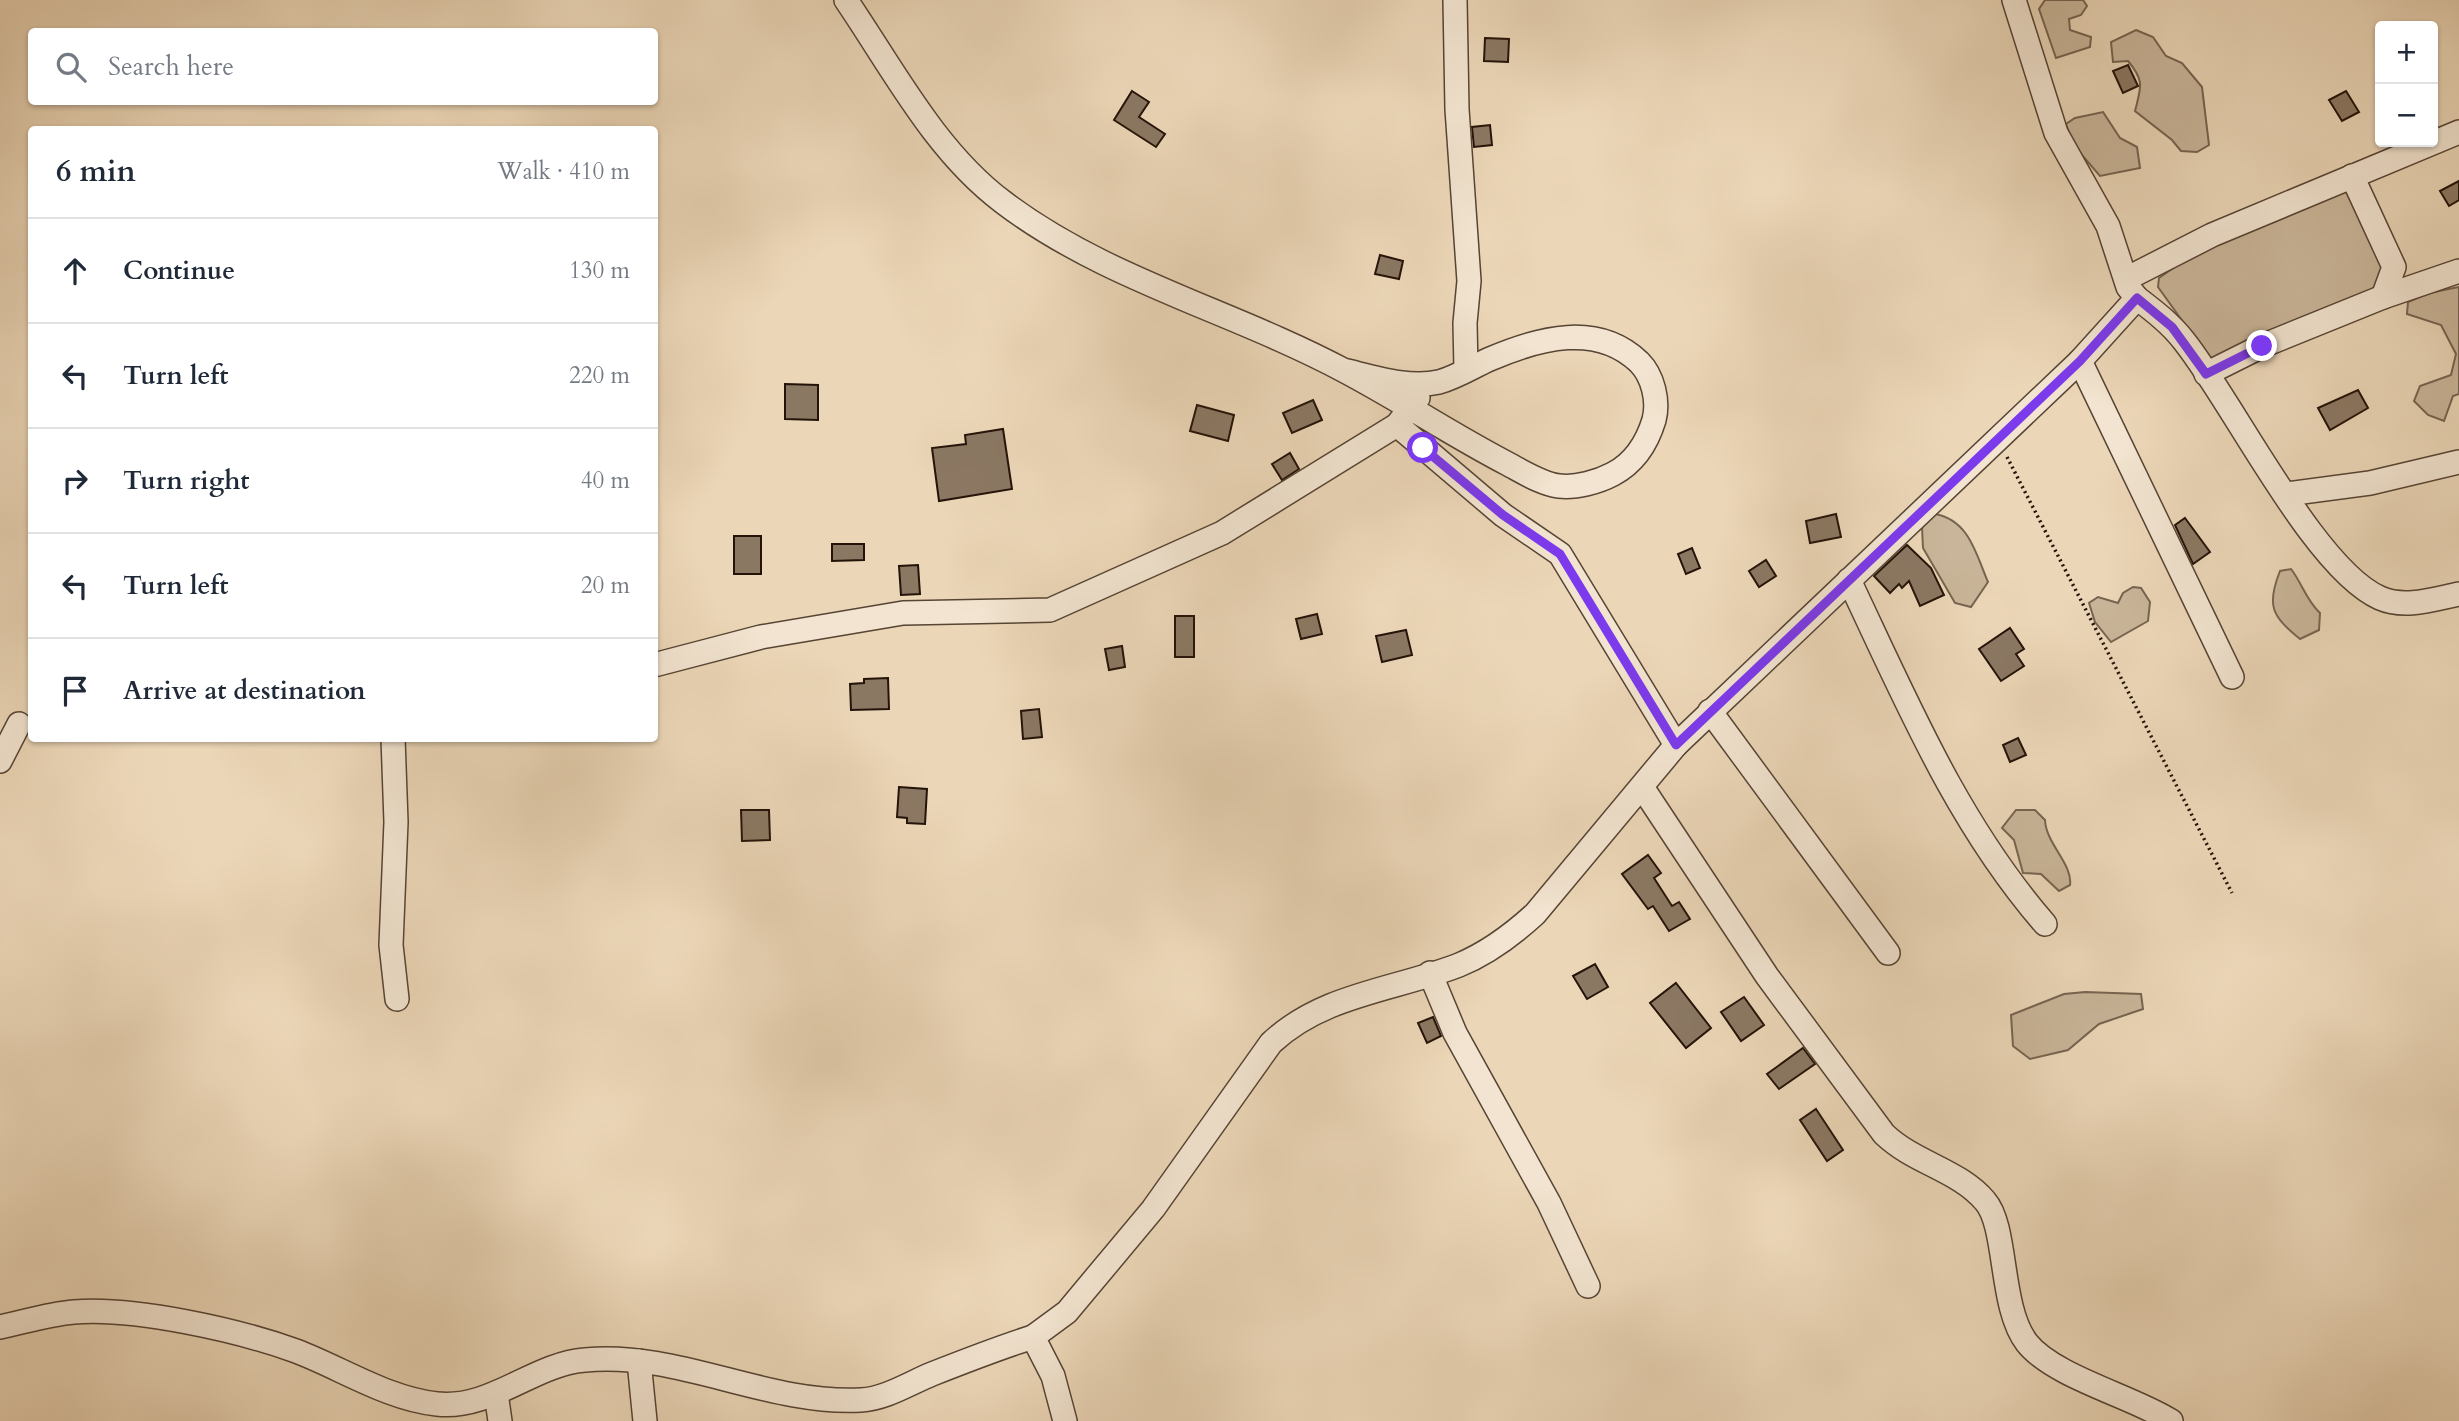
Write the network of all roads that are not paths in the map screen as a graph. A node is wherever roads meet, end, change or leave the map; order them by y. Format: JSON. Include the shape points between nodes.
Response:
{"nodes":[{"id":1,"x":846,"y":0,"type":"edge"},
{"id":2,"x":1455,"y":0,"type":"edge"},
{"id":3,"x":2014,"y":0,"type":"edge"},
{"id":4,"x":2459,"y":132,"type":"edge"},
{"id":5,"x":2352,"y":176,"type":"junction"},
{"id":6,"x":2459,"y":271,"type":"edge"},
{"id":7,"x":2131,"y":288,"type":"junction"},
{"id":8,"x":2383,"y":297,"type":"junction"},
{"id":9,"x":2080,"y":361,"type":"junction"},
{"id":10,"x":1343,"y":370,"type":"junction"},
{"id":11,"x":1466,"y":370,"type":"junction"},
{"id":12,"x":2206,"y":374,"type":"junction"},
{"id":13,"x":1427,"y":383,"type":"junction"},
{"id":14,"x":1404,"y":417,"type":"junction"},
{"id":15,"x":2459,"y":462,"type":"edge"},
{"id":16,"x":2287,"y":494,"type":"junction"},
{"id":17,"x":1849,"y":580,"type":"junction"},
{"id":18,"x":2459,"y":594,"type":"edge"},
{"id":19,"x":658,"y":664,"type":"edge"},
{"id":20,"x":2232,"y":677,"type":"dead end"},
{"id":21,"x":1710,"y":711,"type":"junction"},
{"id":22,"x":17,"y":721,"type":"edge"},
{"id":23,"x":393,"y":742,"type":"edge"},
{"id":24,"x":1676,"y":745,"type":"junction"},
{"id":25,"x":0,"y":761,"type":"edge"},
{"id":26,"x":1642,"y":787,"type":"junction"},
{"id":27,"x":2045,"y":924,"type":"dead end"},
{"id":28,"x":1888,"y":953,"type":"dead end"},
{"id":29,"x":1430,"y":973,"type":"junction"},
{"id":30,"x":397,"y":999,"type":"dead end"},
{"id":31,"x":1588,"y":1286,"type":"dead end"},
{"id":32,"x":0,"y":1328,"type":"edge"},
{"id":33,"x":1033,"y":1337,"type":"junction"},
{"id":34,"x":639,"y":1360,"type":"junction"},
{"id":35,"x":496,"y":1393,"type":"junction"},
{"id":36,"x":500,"y":1421,"type":"edge"},
{"id":37,"x":645,"y":1421,"type":"edge"},
{"id":38,"x":1065,"y":1421,"type":"edge"},
{"id":39,"x":2171,"y":1421,"type":"edge"}],
"edges":[{"from":1,"to":10,"type":"street","via":[[949,151],[1001,201],[1062,241]]},
{"from":2,"to":11,"type":"street","via":[[1469,281]]},
{"from":3,"to":7,"type":"street","via":[[2056,133],[2108,226]]},
{"from":4,"to":5,"type":"street"},
{"from":5,"to":7,"type":"street","via":[[2212,234]]},
{"from":5,"to":8,"type":"street","via":[[2394,267]]},
{"from":6,"to":8,"type":"street"},
{"from":7,"to":9,"type":"street"},
{"from":7,"to":12,"type":"street","via":[[2172,327]]},
{"from":8,"to":12,"type":"street"},
{"from":9,"to":17,"type":"street"},
{"from":9,"to":20,"type":"street"},
{"from":10,"to":13,"type":"street"},
{"from":10,"to":14,"type":"street"},
{"from":11,"to":13,"type":"street"},
{"from":11,"to":14,"type":"street","via":[[1532,345],[1592,337],[1616,344],[1643,366],[1653,384],[1655,417],[1640,452],[1620,470],[1600,480],[1559,486]]},
{"from":12,"to":16,"type":"street"},
{"from":13,"to":14,"type":"street"},
{"from":14,"to":19,"type":"street","via":[[1222,533],[1050,610],[903,613],[761,637]]},
{"from":14,"to":24,"type":"street","via":[[1503,515],[1560,554]]},
{"from":15,"to":16,"type":"street","via":[[2370,483]]},
{"from":16,"to":18,"type":"street","via":[[2342,569],[2370,592],[2404,604]]},
{"from":17,"to":21,"type":"street"},
{"from":17,"to":27,"type":"street","via":[[1957,803],[1985,849]]},
{"from":21,"to":24,"type":"street"},
{"from":21,"to":28,"type":"street"},
{"from":22,"to":25,"type":"street"},
{"from":23,"to":30,"type":"street","via":[[396,822],[391,945]]},
{"from":24,"to":26,"type":"street"},
{"from":26,"to":29,"type":"street","via":[[1512,936],[1459,965]]},
{"from":26,"to":39,"type":"street","via":[[1759,966],[1884,1134],[1901,1151],[1950,1175],[1988,1203],[2015,1320],[2027,1343],[2109,1393],[2153,1409]]},
{"from":29,"to":31,"type":"street","via":[[1455,1033],[1549,1203]]},
{"from":29,"to":33,"type":"street","via":[[1327,1006],[1290,1025],[1254,1064],[1153,1209],[1066,1312]]},
{"from":32,"to":35,"type":"street","via":[[72,1312],[179,1322],[295,1351],[400,1395],[436,1404],[476,1401]]},
{"from":33,"to":34,"type":"street","via":[[864,1400],[815,1398]]},
{"from":33,"to":38,"type":"street","via":[[1053,1376]]},
{"from":34,"to":35,"type":"street","via":[[581,1360],[553,1367]]},
{"from":34,"to":37,"type":"street"},
{"from":35,"to":36,"type":"street"}]}
